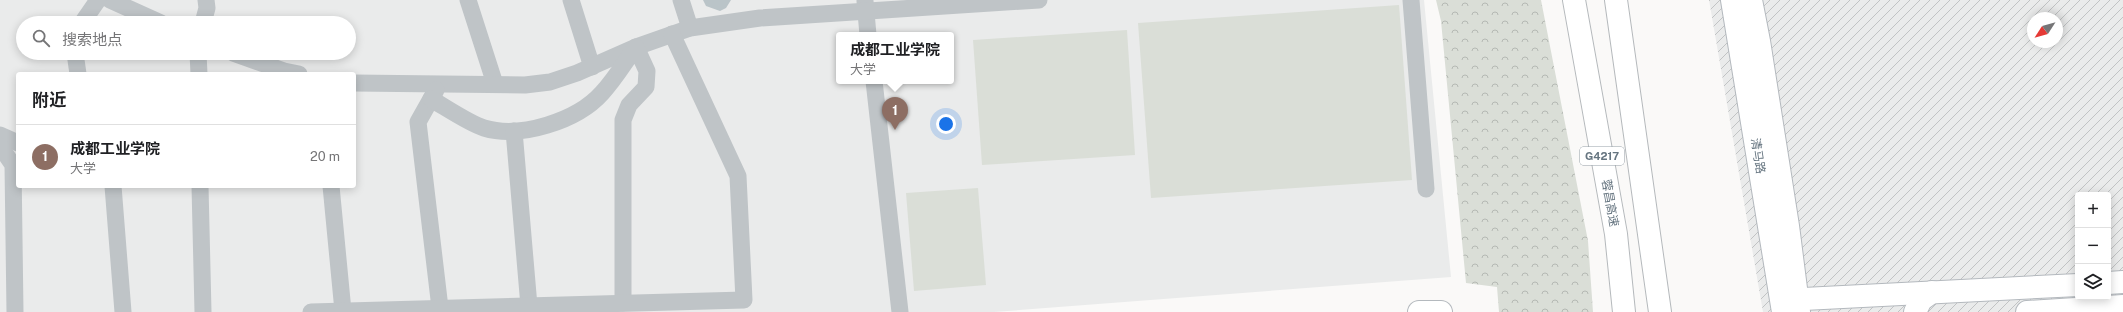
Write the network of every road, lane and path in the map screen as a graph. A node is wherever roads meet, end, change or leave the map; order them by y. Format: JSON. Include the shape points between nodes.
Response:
{"nodes":[{"id":1,"x":98,"y":0,"type":"edge"},
{"id":2,"x":110,"y":0,"type":"edge"},
{"id":3,"x":206,"y":0,"type":"edge"},
{"id":4,"x":468,"y":0,"type":"edge"},
{"id":5,"x":571,"y":0,"type":"edge"},
{"id":6,"x":681,"y":0,"type":"edge"},
{"id":7,"x":1039,"y":0,"type":"edge"},
{"id":8,"x":1411,"y":0,"type":"edge"},
{"id":9,"x":1574,"y":0,"type":"edge"},
{"id":10,"x":1616,"y":0,"type":"edge"},
{"id":11,"x":1732,"y":0,"type":"edge"},
{"id":12,"x":1751,"y":0,"type":"edge"},
{"id":13,"x":865,"y":6,"type":"edge"},
{"id":14,"x":87,"y":16,"type":"edge"},
{"id":15,"x":145,"y":16,"type":"edge"},
{"id":16,"x":205,"y":16,"type":"edge"},
{"id":17,"x":690,"y":28,"type":"junction"},
{"id":18,"x":868,"y":32,"type":"edge"},
{"id":19,"x":672,"y":34,"type":"junction"},
{"id":20,"x":636,"y":47,"type":"junction"},
{"id":21,"x":76,"y":60,"type":"edge"},
{"id":22,"x":198,"y":60,"type":"edge"},
{"id":23,"x":253,"y":60,"type":"edge"},
{"id":24,"x":592,"y":67,"type":"junction"},
{"id":25,"x":78,"y":72,"type":"edge"},
{"id":26,"x":198,"y":72,"type":"edge"},
{"id":27,"x":289,"y":72,"type":"edge"},
{"id":28,"x":356,"y":83,"type":"edge"},
{"id":29,"x":439,"y":84,"type":"junction"},
{"id":30,"x":495,"y":84,"type":"junction"},
{"id":31,"x":874,"y":84,"type":"edge"},
{"id":32,"x":431,"y":99,"type":"junction"},
{"id":33,"x":514,"y":131,"type":"junction"},
{"id":34,"x":0,"y":135,"type":"edge"},
{"id":35,"x":16,"y":142,"type":"edge"},
{"id":36,"x":0,"y":146,"type":"edge"},
{"id":37,"x":113,"y":188,"type":"edge"},
{"id":38,"x":200,"y":188,"type":"edge"},
{"id":39,"x":332,"y":188,"type":"edge"},
{"id":40,"x":1426,"y":189,"type":"dead end"},
{"id":41,"x":2123,"y":282,"type":"edge"},
{"id":42,"x":2111,"y":283,"type":"edge"},
{"id":43,"x":2075,"y":285,"type":"edge"},
{"id":44,"x":1932,"y":292,"type":"junction"},
{"id":45,"x":623,"y":303,"type":"junction"},
{"id":46,"x":529,"y":306,"type":"junction"},
{"id":47,"x":1790,"y":306,"type":"edge"},
{"id":48,"x":2123,"y":306,"type":"edge"},
{"id":49,"x":440,"y":308,"type":"junction"},
{"id":50,"x":344,"y":311,"type":"edge"},
{"id":51,"x":15,"y":312,"type":"edge"},
{"id":52,"x":123,"y":312,"type":"edge"},
{"id":53,"x":203,"y":312,"type":"edge"},
{"id":54,"x":311,"y":312,"type":"edge"},
{"id":55,"x":900,"y":312,"type":"edge"},
{"id":56,"x":1419,"y":312,"type":"edge"},
{"id":57,"x":1441,"y":312,"type":"edge"},
{"id":58,"x":1624,"y":312,"type":"edge"},
{"id":59,"x":1660,"y":312,"type":"edge"},
{"id":60,"x":1915,"y":312,"type":"edge"},
{"id":61,"x":2027,"y":312,"type":"edge"}],
"edges":[{"from":1,"to":14,"type":"street"},
{"from":2,"to":15,"type":"street"},
{"from":3,"to":16,"type":"street"},
{"from":4,"to":30,"type":"street"},
{"from":5,"to":24,"type":"street"},
{"from":6,"to":17,"type":"street"},
{"from":7,"to":13,"type":"street"},
{"from":8,"to":40,"type":"street"},
{"from":9,"to":58,"type":"main road","name":"蓉昌高速","number":"G4217","via":[[1616,234]]},
{"from":10,"to":59,"type":"main road","number":"G4217"},
{"from":11,"to":47,"type":"main road","name":"清马路"},
{"from":12,"to":47,"type":"main road","name":"清马路","via":[[1762,56]]},
{"from":13,"to":17,"type":"street"},
{"from":13,"to":18,"type":"street"},
{"from":17,"to":19,"type":"street"},
{"from":19,"to":20,"type":"street"},
{"from":19,"to":45,"type":"street","via":[[738,176],[744,300]]},
{"from":20,"to":24,"type":"street"},
{"from":20,"to":33,"type":"street","via":[[601,94],[575,113],[546,127]]},
{"from":20,"to":45,"type":"street","via":[[647,70],[646,88],[629,105],[623,120]]},
{"from":21,"to":25,"type":"street"},
{"from":22,"to":26,"type":"street"},
{"from":23,"to":27,"type":"street"},
{"from":24,"to":30,"type":"street","via":[[550,82],[525,85]]},
{"from":28,"to":29,"type":"street"},
{"from":29,"to":30,"type":"street"},
{"from":29,"to":32,"type":"street"},
{"from":31,"to":55,"type":"street"},
{"from":32,"to":33,"type":"street","via":[[484,128]]},
{"from":32,"to":49,"type":"street","via":[[418,122]]},
{"from":33,"to":46,"type":"street"},
{"from":34,"to":35,"type":"street"},
{"from":36,"to":51,"type":"street","via":[[14,165]]},
{"from":37,"to":52,"type":"street"},
{"from":38,"to":53,"type":"street"},
{"from":39,"to":50,"type":"street"},
{"from":41,"to":42,"type":"main road"},
{"from":43,"to":44,"type":"main road"},
{"from":44,"to":47,"type":"main road"},
{"from":44,"to":60,"type":"main road","via":[[1921,300]]},
{"from":45,"to":46,"type":"street"},
{"from":46,"to":49,"type":"street"},
{"from":48,"to":61,"type":"main road"},
{"from":49,"to":50,"type":"street"},
{"from":50,"to":54,"type":"street"},
{"from":56,"to":57,"type":"main road"}]}
